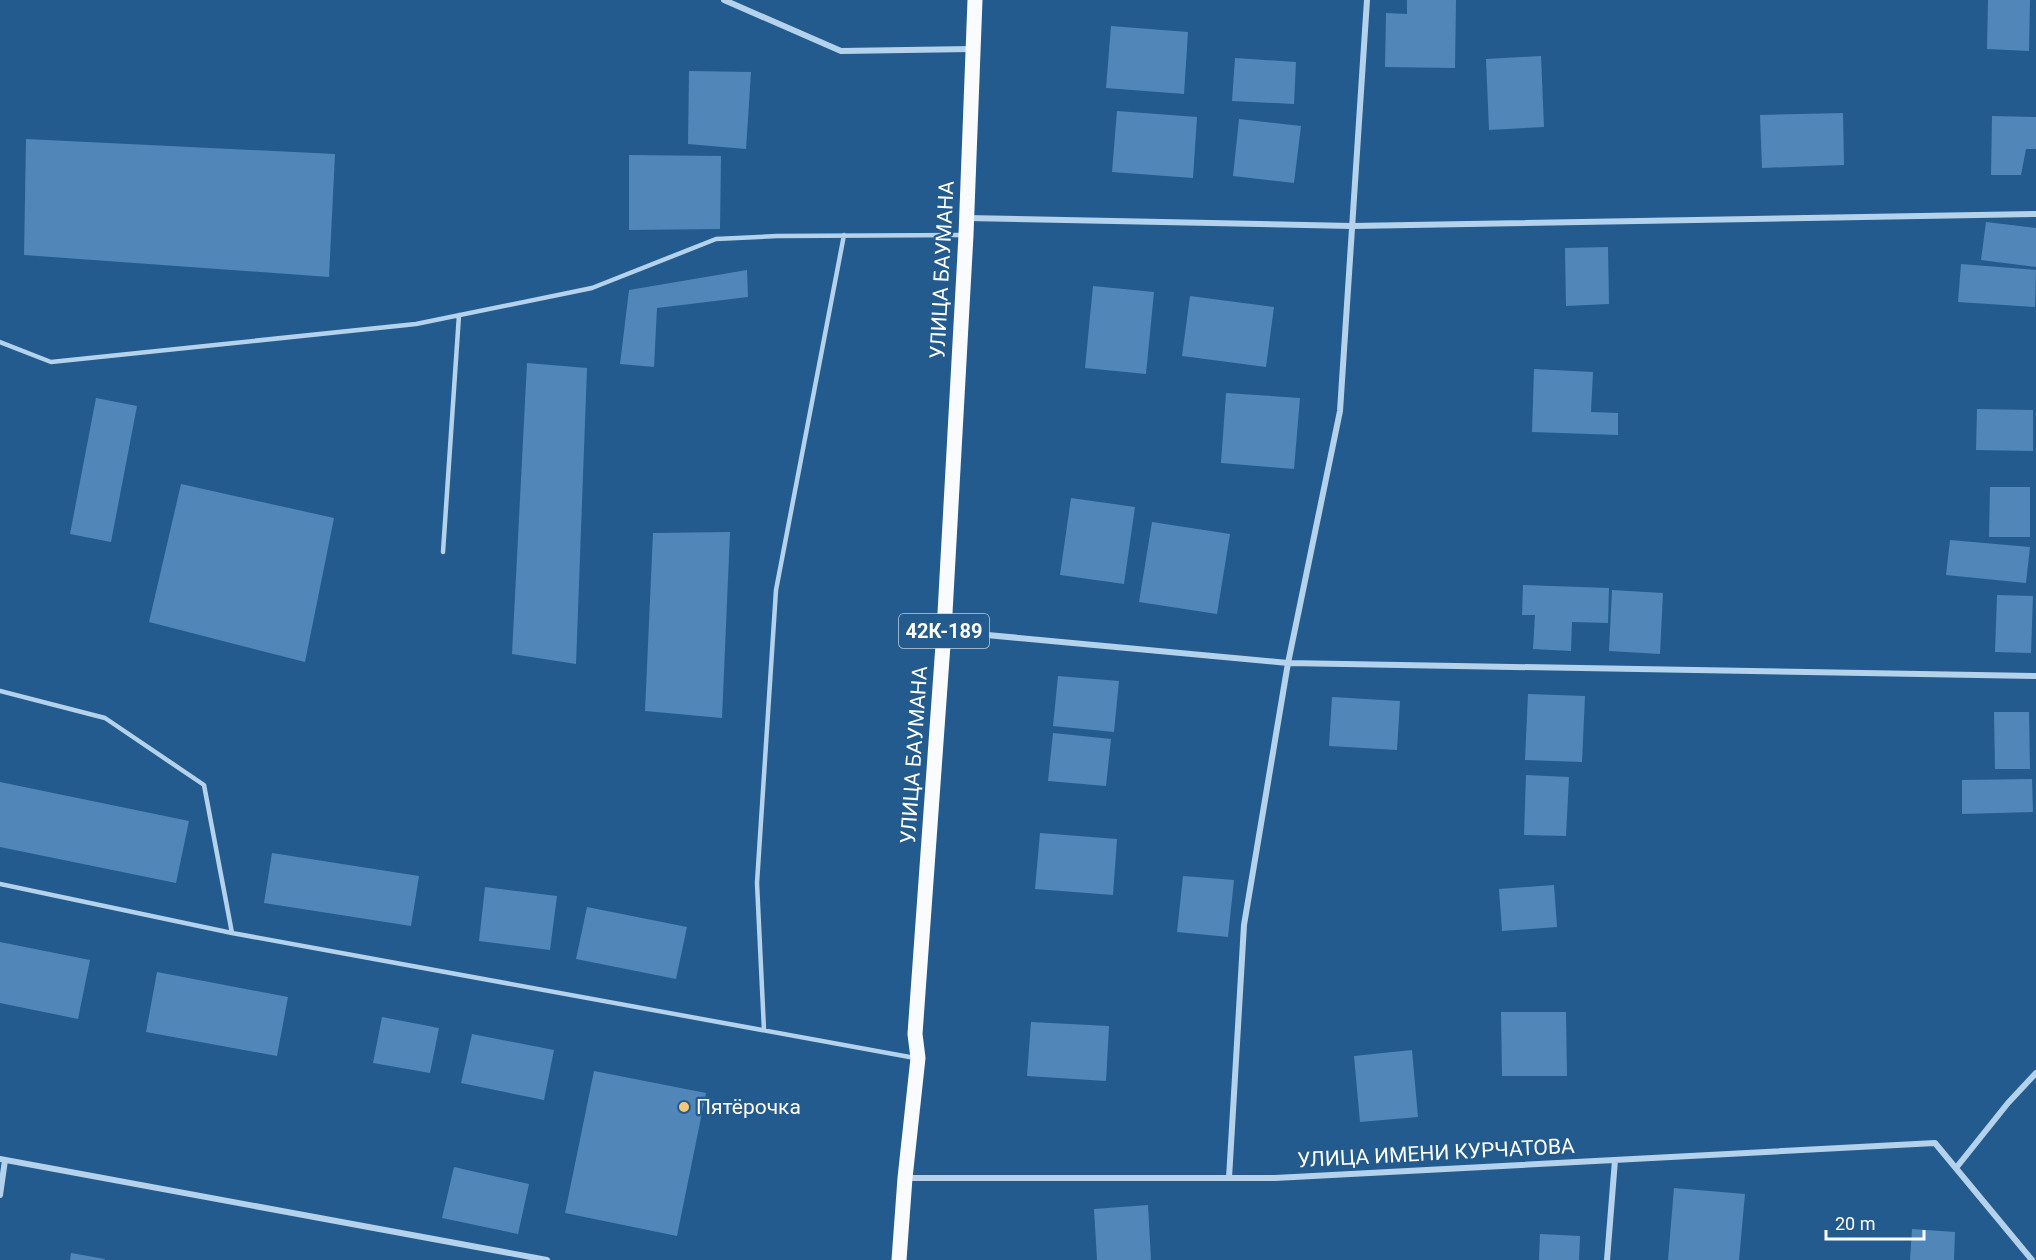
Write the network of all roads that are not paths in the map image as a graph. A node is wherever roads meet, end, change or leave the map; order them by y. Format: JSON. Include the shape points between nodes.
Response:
{"nodes":[{"id":1,"x":724,"y":0,"type":"edge"},
{"id":2,"x":975,"y":0,"type":"edge"},
{"id":3,"x":1367,"y":0,"type":"edge"},
{"id":4,"x":972,"y":49,"type":"junction"},
{"id":5,"x":2036,"y":214,"type":"edge"},
{"id":6,"x":965,"y":218,"type":"junction"},
{"id":7,"x":1352,"y":226,"type":"junction"},
{"id":8,"x":844,"y":235,"type":"junction"},
{"id":9,"x":966,"y":235,"type":"junction"},
{"id":10,"x":459,"y":315,"type":"junction"},
{"id":11,"x":0,"y":342,"type":"edge"},
{"id":12,"x":443,"y":552,"type":"dead end"},
{"id":13,"x":944,"y":631,"type":"junction"},
{"id":14,"x":1288,"y":663,"type":"junction"},
{"id":15,"x":2036,"y":676,"type":"edge"},
{"id":16,"x":0,"y":691,"type":"edge"},
{"id":17,"x":0,"y":885,"type":"edge"},
{"id":18,"x":232,"y":933,"type":"junction"},
{"id":19,"x":765,"y":1030,"type":"junction"},
{"id":20,"x":918,"y":1058,"type":"junction"},
{"id":21,"x":2036,"y":1073,"type":"edge"},
{"id":22,"x":3,"y":1160,"type":"edge"},
{"id":23,"x":1615,"y":1160,"type":"junction"},
{"id":24,"x":1956,"y":1168,"type":"junction"},
{"id":25,"x":905,"y":1178,"type":"junction"},
{"id":26,"x":1229,"y":1178,"type":"junction"},
{"id":27,"x":0,"y":1195,"type":"edge"},
{"id":28,"x":547,"y":1260,"type":"edge"},
{"id":29,"x":899,"y":1260,"type":"edge"},
{"id":30,"x":1607,"y":1260,"type":"edge"},
{"id":31,"x":2032,"y":1260,"type":"edge"}],
"edges":[{"from":1,"to":4,"type":"street","via":[[841,51]]},
{"from":2,"to":4,"type":"main road","name":"УЛИЦА БАУМАНА","number":"42К-189"},
{"from":3,"to":7,"type":"street"},
{"from":4,"to":6,"type":"main road","name":"УЛИЦА БАУМАНА","number":"42К-189"},
{"from":5,"to":7,"type":"street"},
{"from":6,"to":7,"type":"street"},
{"from":6,"to":9,"type":"main road","name":"УЛИЦА БАУМАНА","number":"42К-189"},
{"from":7,"to":14,"type":"street","via":[[1340,411]]},
{"from":8,"to":9,"type":"lane"},
{"from":8,"to":10,"type":"lane","via":[[716,239],[592,288]]},
{"from":8,"to":19,"type":"lane","via":[[776,590],[757,883]]},
{"from":9,"to":13,"type":"main road","name":"УЛИЦА БАУМАНА","number":"42К-189"},
{"from":10,"to":11,"type":"lane","via":[[416,324],[51,362]]},
{"from":10,"to":12,"type":"lane"},
{"from":13,"to":14,"type":"street"},
{"from":13,"to":20,"type":"main road","name":"УЛИЦА БАУМАНА","number":"42К-189","via":[[915,1034]]},
{"from":14,"to":15,"type":"street"},
{"from":14,"to":26,"type":"street","via":[[1244,925]]},
{"from":16,"to":18,"type":"lane","via":[[105,718],[204,786]]},
{"from":17,"to":18,"type":"lane"},
{"from":18,"to":19,"type":"lane"},
{"from":19,"to":20,"type":"lane"},
{"from":20,"to":25,"type":"main road","name":"УЛИЦА БАУМАНА","number":"42К-189"},
{"from":21,"to":24,"type":"street"},
{"from":22,"to":27,"type":"street"},
{"from":22,"to":28,"type":"street"},
{"from":23,"to":24,"type":"street","name":"УЛИЦА ИМЕНИ КУРЧАТОВА","via":[[1935,1143]]},
{"from":23,"to":26,"type":"street","name":"УЛИЦА ИМЕНИ КУРЧАТОВА"},
{"from":23,"to":30,"type":"street"},
{"from":24,"to":31,"type":"street","name":"УЛИЦА ИМЕНИ КУРЧАТОВА"},
{"from":25,"to":26,"type":"street","name":"УЛИЦА ИМЕНИ КУРЧАТОВА"},
{"from":25,"to":29,"type":"main road","name":"УЛИЦА БАУМАНА","number":"42К-189"}]}
